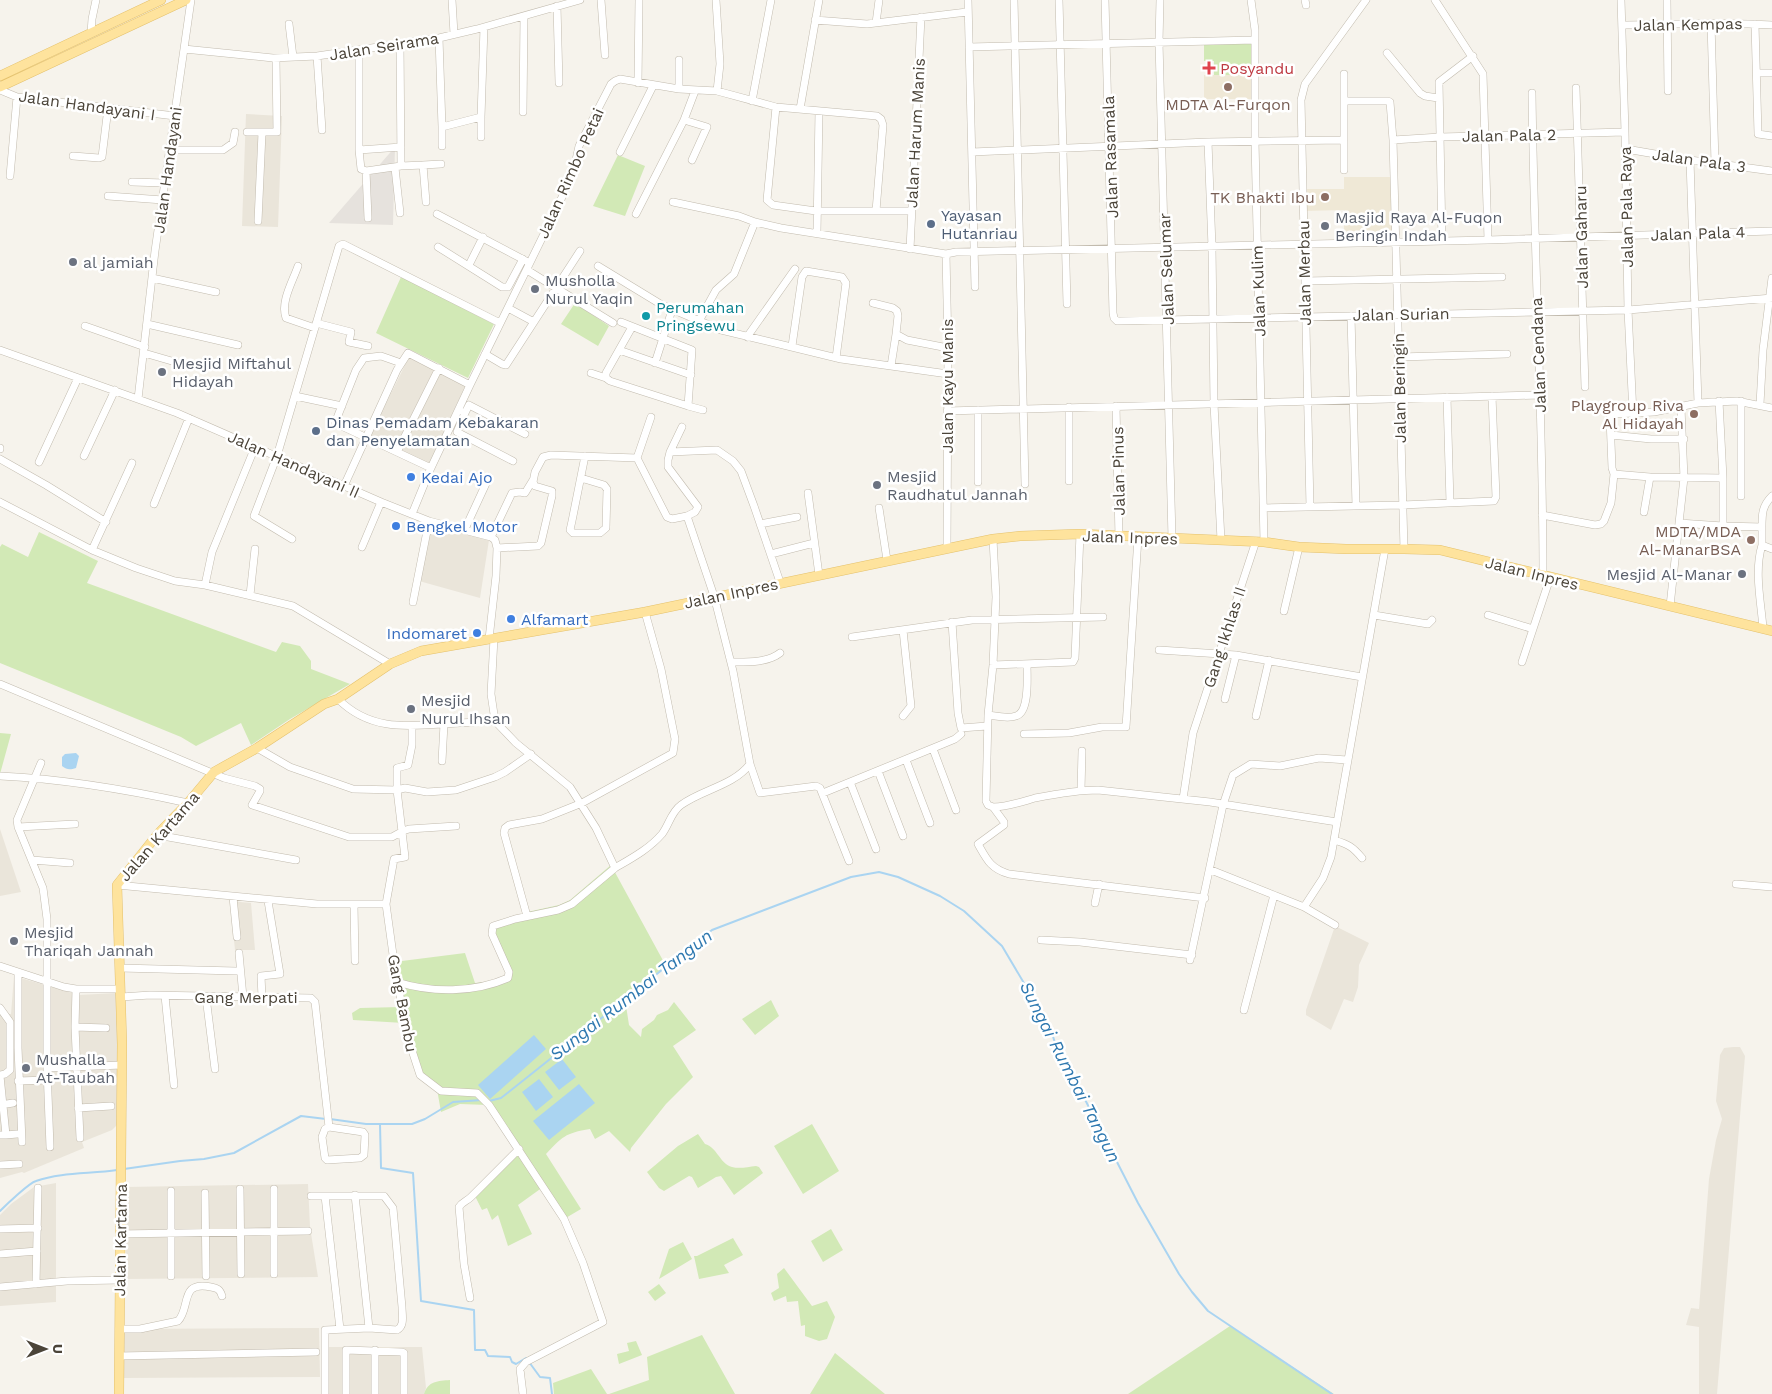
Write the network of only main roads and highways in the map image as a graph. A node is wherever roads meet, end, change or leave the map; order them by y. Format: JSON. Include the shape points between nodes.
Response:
{"nodes":[{"id":1,"x":161,"y":0,"type":"edge"},
{"id":2,"x":186,"y":0,"type":"edge"},
{"id":3,"x":0,"y":76,"type":"edge"},
{"id":4,"x":0,"y":89,"type":"edge"},
{"id":5,"x":1767,"y":629,"type":"edge"},
{"id":6,"x":491,"y":639,"type":"joint"},
{"id":7,"x":119,"y":1394,"type":"edge"}],
"edges":[{"from":1,"to":3,"type":"main road"},
{"from":2,"to":4,"type":"main road"},
{"from":5,"to":6,"type":"main road","name":"Jalan Inpres","via":[[1440,550],[1299,547],[1260,542],[1080,534],[993,539],[645,612]]},
{"from":6,"to":7,"type":"main road","name":"Jalan Kartama","via":[[421,650],[390,664],[338,699],[324,704],[214,772],[117,885],[122,1065]]}]}
